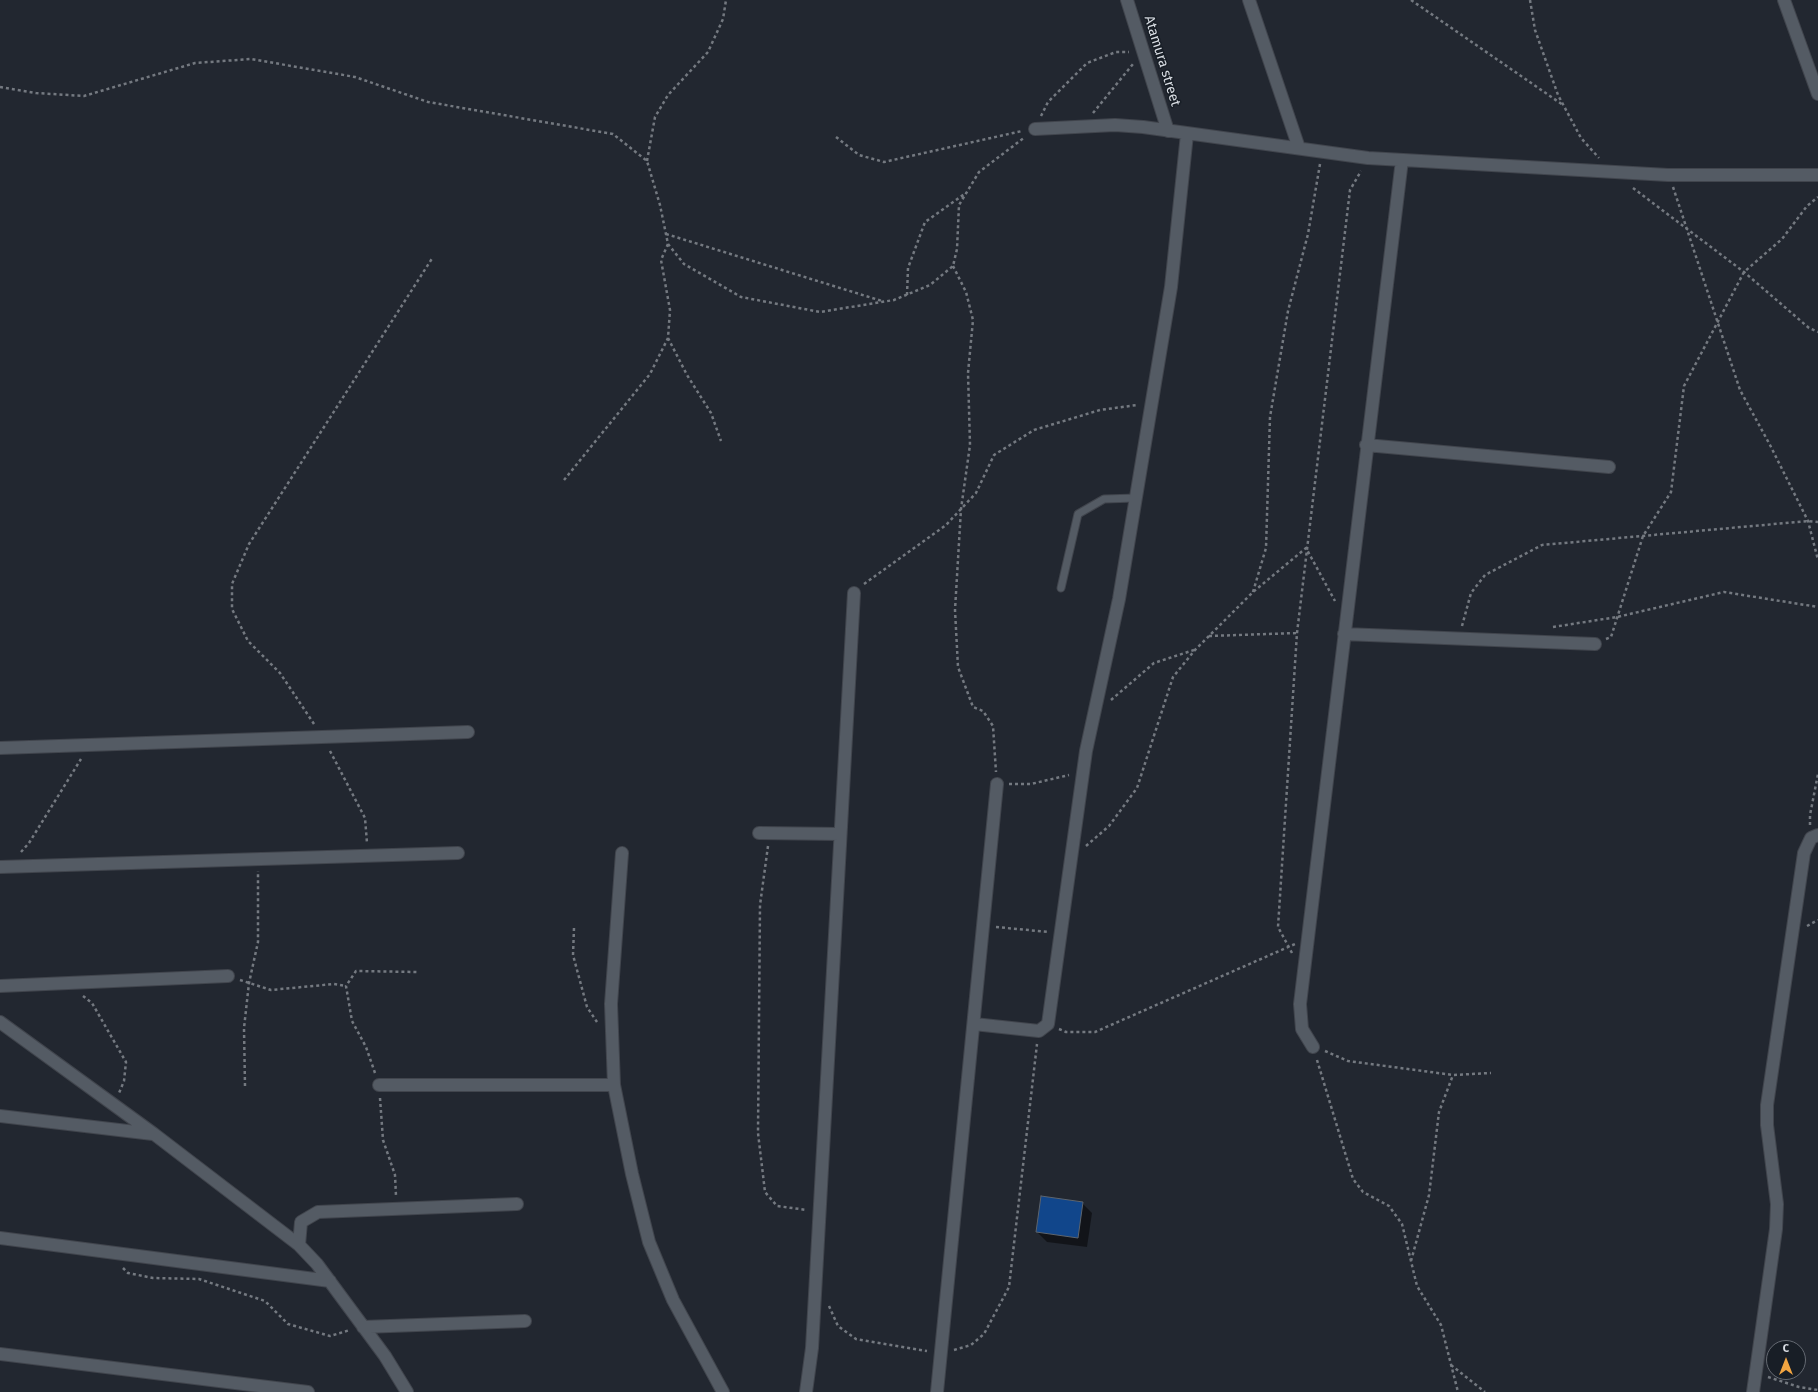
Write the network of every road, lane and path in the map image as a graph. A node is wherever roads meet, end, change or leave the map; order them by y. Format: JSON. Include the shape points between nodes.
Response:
{"nodes":[{"id":1,"x":726,"y":0,"type":"edge"},
{"id":2,"x":1127,"y":0,"type":"edge"},
{"id":3,"x":1248,"y":0,"type":"edge"},
{"id":4,"x":1410,"y":0,"type":"edge"},
{"id":5,"x":1530,"y":0,"type":"edge"},
{"id":6,"x":1784,"y":0,"type":"edge"},
{"id":7,"x":1144,"y":52,"type":"junction"},
{"id":8,"x":0,"y":87,"type":"edge"},
{"id":9,"x":1818,"y":94,"type":"edge"},
{"id":10,"x":1564,"y":106,"type":"junction"},
{"id":11,"x":1079,"y":127,"type":"junction"},
{"id":12,"x":1035,"y":129,"type":"junction"},
{"id":13,"x":1168,"y":131,"type":"junction"},
{"id":14,"x":1187,"y":134,"type":"junction"},
{"id":15,"x":836,"y":137,"type":"dead end"},
{"id":16,"x":1299,"y":148,"type":"junction"},
{"id":17,"x":1322,"y":151,"type":"junction"},
{"id":18,"x":1368,"y":158,"type":"junction"},
{"id":19,"x":1402,"y":160,"type":"junction"},
{"id":20,"x":647,"y":161,"type":"junction"},
{"id":21,"x":1610,"y":170,"type":"junction"},
{"id":22,"x":1668,"y":175,"type":"junction"},
{"id":23,"x":1818,"y":175,"type":"edge"},
{"id":24,"x":1629,"y":185,"type":"dead end"},
{"id":25,"x":967,"y":193,"type":"junction"},
{"id":26,"x":1818,"y":197,"type":"edge"},
{"id":27,"x":1686,"y":229,"type":"junction"},
{"id":28,"x":666,"y":234,"type":"junction"},
{"id":29,"x":668,"y":244,"type":"junction"},
{"id":30,"x":434,"y":258,"type":"dead end"},
{"id":31,"x":953,"y":266,"type":"junction"},
{"id":32,"x":1744,"y":272,"type":"junction"},
{"id":33,"x":907,"y":295,"type":"junction"},
{"id":34,"x":883,"y":301,"type":"junction"},
{"id":35,"x":1718,"y":321,"type":"junction"},
{"id":36,"x":1818,"y":332,"type":"edge"},
{"id":37,"x":668,"y":338,"type":"junction"},
{"id":38,"x":1151,"y":404,"type":"junction"},
{"id":39,"x":720,"y":441,"type":"dead end"},
{"id":40,"x":1366,"y":445,"type":"junction"},
{"id":41,"x":1609,"y":468,"type":"dead end"},
{"id":42,"x":564,"y":480,"type":"dead end"},
{"id":43,"x":1136,"y":498,"type":"junction"},
{"id":44,"x":961,"y":509,"type":"junction"},
{"id":45,"x":1808,"y":521,"type":"junction"},
{"id":46,"x":1818,"y":522,"type":"edge"},
{"id":47,"x":1643,"y":536,"type":"junction"},
{"id":48,"x":1306,"y":548,"type":"junction"},
{"id":49,"x":1818,"y":560,"type":"edge"},
{"id":50,"x":1061,"y":588,"type":"dead end"},
{"id":51,"x":1253,"y":592,"type":"junction"},
{"id":52,"x":854,"y":593,"type":"joint"},
{"id":53,"x":1818,"y":607,"type":"edge"},
{"id":54,"x":1618,"y":617,"type":"junction"},
{"id":55,"x":1346,"y":620,"type":"junction"},
{"id":56,"x":1552,"y":628,"type":"dead end"},
{"id":57,"x":1297,"y":633,"type":"junction"},
{"id":58,"x":1344,"y":634,"type":"junction"},
{"id":59,"x":1209,"y":636,"type":"junction"},
{"id":60,"x":1458,"y":638,"type":"junction"},
{"id":61,"x":1594,"y":644,"type":"joint"},
{"id":62,"x":1195,"y":650,"type":"junction"},
{"id":63,"x":1094,"y":715,"type":"junction"},
{"id":64,"x":468,"y":732,"type":"dead end"},
{"id":65,"x":322,"y":737,"type":"junction"},
{"id":66,"x":90,"y":745,"type":"junction"},
{"id":67,"x":0,"y":748,"type":"edge"},
{"id":68,"x":1084,"y":771,"type":"junction"},
{"id":69,"x":1818,"y":774,"type":"edge"},
{"id":70,"x":997,"y":784,"type":"junction"},
{"id":71,"x":764,"y":834,"type":"joint"},
{"id":72,"x":840,"y":834,"type":"junction"},
{"id":73,"x":1814,"y":836,"type":"edge"},
{"id":74,"x":458,"y":853,"type":"dead end"},
{"id":75,"x":622,"y":853,"type":"dead end"},
{"id":76,"x":367,"y":856,"type":"junction"},
{"id":77,"x":258,"y":859,"type":"junction"},
{"id":78,"x":1071,"y":860,"type":"junction"},
{"id":79,"x":4,"y":866,"type":"edge"},
{"id":80,"x":983,"y":926,"type":"junction"},
{"id":81,"x":574,"y":928,"type":"dead end"},
{"id":82,"x":1061,"y":933,"type":"junction"},
{"id":83,"x":1308,"y":938,"type":"junction"},
{"id":84,"x":1289,"y":946,"type":"junction"},
{"id":85,"x":1294,"y":959,"type":"dead end"},
{"id":86,"x":417,"y":972,"type":"dead end"},
{"id":87,"x":228,"y":976,"type":"joint"},
{"id":88,"x":65,"y":983,"type":"junction"},
{"id":89,"x":249,"y":983,"type":"junction"},
{"id":90,"x":0,"y":986,"type":"edge"},
{"id":91,"x":346,"y":986,"type":"junction"},
{"id":92,"x":0,"y":1022,"type":"edge"},
{"id":93,"x":974,"y":1024,"type":"junction"},
{"id":94,"x":1048,"y":1024,"type":"junction"},
{"id":95,"x":600,"y":1026,"type":"dead end"},
{"id":96,"x":1313,"y":1047,"type":"junction"},
{"id":97,"x":1492,"y":1073,"type":"dead end"},
{"id":98,"x":1453,"y":1075,"type":"junction"},
{"id":99,"x":379,"y":1085,"type":"junction"},
{"id":100,"x":614,"y":1085,"type":"junction"},
{"id":101,"x":245,"y":1086,"type":"dead end"},
{"id":102,"x":114,"y":1106,"type":"junction"},
{"id":103,"x":0,"y":1116,"type":"edge"},
{"id":104,"x":154,"y":1134,"type":"junction"},
{"id":105,"x":517,"y":1204,"type":"dead end"},
{"id":106,"x":397,"y":1209,"type":"junction"},
{"id":107,"x":819,"y":1211,"type":"junction"},
{"id":108,"x":0,"y":1238,"type":"edge"},
{"id":109,"x":299,"y":1245,"type":"junction"},
{"id":110,"x":1411,"y":1262,"type":"junction"},
{"id":111,"x":122,"y":1267,"type":"dead end"},
{"id":112,"x":330,"y":1281,"type":"junction"},
{"id":113,"x":525,"y":1321,"type":"dead end"},
{"id":114,"x":363,"y":1327,"type":"junction"},
{"id":115,"x":0,"y":1354,"type":"edge"},
{"id":116,"x":1451,"y":1365,"type":"junction"},
{"id":117,"x":1756,"y":1373,"type":"junction"},
{"id":118,"x":1818,"y":1390,"type":"edge"},
{"id":119,"x":308,"y":1392,"type":"edge"},
{"id":120,"x":407,"y":1392,"type":"edge"},
{"id":121,"x":723,"y":1392,"type":"edge"},
{"id":122,"x":806,"y":1392,"type":"edge"},
{"id":123,"x":937,"y":1392,"type":"edge"},
{"id":124,"x":1458,"y":1392,"type":"edge"},
{"id":125,"x":1485,"y":1392,"type":"edge"},
{"id":126,"x":1753,"y":1392,"type":"edge"}],
"edges":[{"from":1,"to":20,"type":"path","via":[[723,19],[708,52],[668,95],[655,116]]},
{"from":2,"to":7,"type":"street","name":"Atamura street"},
{"from":3,"to":16,"type":"street"},
{"from":4,"to":10,"type":"path"},
{"from":5,"to":10,"type":"path","via":[[1536,30]]},
{"from":6,"to":9,"type":"street"},
{"from":7,"to":11,"type":"path","via":[[1116,82],[1101,105]]},
{"from":7,"to":12,"type":"path","via":[[1116,52],[1087,63],[1048,102]]},
{"from":7,"to":13,"type":"street","name":"Atamura street"},
{"from":8,"to":20,"type":"path","via":[[36,93],[84,96],[195,63],[251,59],[355,76],[428,102],[613,134]]},
{"from":10,"to":21,"type":"path","via":[[1581,138]]},
{"from":11,"to":12,"type":"street"},
{"from":11,"to":13,"type":"street","via":[[1115,125]]},
{"from":12,"to":15,"type":"path","via":[[884,162],[859,155]]},
{"from":12,"to":25,"type":"path","via":[[979,172]]},
{"from":13,"to":14,"type":"street"},
{"from":14,"to":16,"type":"street"},
{"from":14,"to":38,"type":"street","via":[[1171,287]]},
{"from":16,"to":17,"type":"street"},
{"from":17,"to":18,"type":"street"},
{"from":17,"to":51,"type":"path","via":[[1308,234],[1288,311],[1270,417],[1266,548]]},
{"from":18,"to":19,"type":"street"},
{"from":18,"to":48,"type":"path","via":[[1350,190]]},
{"from":19,"to":21,"type":"street"},
{"from":19,"to":40,"type":"street"},
{"from":20,"to":28,"type":"path"},
{"from":21,"to":22,"type":"street"},
{"from":22,"to":23,"type":"street"},
{"from":22,"to":27,"type":"path"},
{"from":24,"to":27,"type":"path"},
{"from":25,"to":31,"type":"path","via":[[959,205],[957,249]]},
{"from":25,"to":33,"type":"path","via":[[925,222],[908,268]]},
{"from":26,"to":32,"type":"path","via":[[1807,206],[1782,239]]},
{"from":27,"to":32,"type":"path"},
{"from":27,"to":35,"type":"path"},
{"from":28,"to":29,"type":"path"},
{"from":28,"to":34,"type":"path"},
{"from":29,"to":34,"type":"path","via":[[684,264],[741,297],[820,312]]},
{"from":29,"to":37,"type":"path","via":[[661,260],[670,310]]},
{"from":30,"to":65,"type":"path","via":[[249,544],[232,584],[232,609],[248,641],[280,673]]},
{"from":31,"to":33,"type":"path","via":[[930,285]]},
{"from":31,"to":44,"type":"path","via":[[966,292],[973,320],[968,373],[970,445]]},
{"from":32,"to":35,"type":"path"},
{"from":32,"to":36,"type":"path","via":[[1808,328]]},
{"from":33,"to":34,"type":"path"},
{"from":35,"to":45,"type":"path","via":[[1740,390]]},
{"from":35,"to":47,"type":"path","via":[[1684,386],[1671,492]]},
{"from":37,"to":39,"type":"path","via":[[711,413]]},
{"from":37,"to":42,"type":"path","via":[[650,374]]},
{"from":38,"to":43,"type":"street"},
{"from":38,"to":44,"type":"path","via":[[1100,410],[1034,430],[994,455],[976,493]]},
{"from":40,"to":41,"type":"street"},
{"from":40,"to":55,"type":"street"},
{"from":43,"to":50,"type":"lane","via":[[1104,499],[1078,514]]},
{"from":43,"to":63,"type":"street","via":[[1119,599]]},
{"from":44,"to":52,"type":"path","via":[[946,525],[873,576]]},
{"from":44,"to":70,"type":"path","via":[[955,610],[958,667],[973,707],[983,711],[993,726]]},
{"from":45,"to":46,"type":"path"},
{"from":45,"to":47,"type":"path"},
{"from":45,"to":49,"type":"path"},
{"from":47,"to":54,"type":"path"},
{"from":47,"to":60,"type":"path","via":[[1542,544],[1485,575],[1471,593]]},
{"from":48,"to":51,"type":"path"},
{"from":48,"to":55,"type":"path"},
{"from":48,"to":57,"type":"path"},
{"from":51,"to":59,"type":"path"},
{"from":52,"to":72,"type":"street"},
{"from":53,"to":54,"type":"path","via":[[1724,592]]},
{"from":54,"to":56,"type":"path"},
{"from":54,"to":61,"type":"path","via":[[1611,637]]},
{"from":55,"to":58,"type":"street"},
{"from":57,"to":59,"type":"path"},
{"from":57,"to":84,"type":"path","via":[[1278,927]]},
{"from":58,"to":60,"type":"street"},
{"from":58,"to":83,"type":"street"},
{"from":59,"to":62,"type":"path"},
{"from":60,"to":61,"type":"street"},
{"from":62,"to":63,"type":"path","via":[[1154,663]]},
{"from":62,"to":78,"type":"path","via":[[1172,677],[1137,788],[1109,826]]},
{"from":63,"to":68,"type":"street"},
{"from":64,"to":65,"type":"street"},
{"from":65,"to":66,"type":"street"},
{"from":65,"to":76,"type":"path","via":[[365,818]]},
{"from":66,"to":67,"type":"street"},
{"from":66,"to":79,"type":"path","via":[[30,843]]},
{"from":68,"to":70,"type":"path","via":[[1031,784]]},
{"from":68,"to":78,"type":"street"},
{"from":69,"to":73,"type":"path","via":[[1810,815]]},
{"from":70,"to":80,"type":"street"},
{"from":71,"to":72,"type":"street"},
{"from":71,"to":107,"type":"path","via":[[760,912],[758,1133],[765,1192],[778,1206]]},
{"from":72,"to":107,"type":"street"},
{"from":73,"to":117,"type":"street","via":[[1804,853],[1767,1105],[1767,1125],[1777,1204],[1776,1229]]},
{"from":74,"to":76,"type":"street"},
{"from":75,"to":100,"type":"street","via":[[611,1004]]},
{"from":76,"to":77,"type":"street"},
{"from":77,"to":79,"type":"street"},
{"from":77,"to":89,"type":"path","via":[[258,942]]},
{"from":78,"to":82,"type":"street"},
{"from":80,"to":82,"type":"path"},
{"from":80,"to":93,"type":"street"},
{"from":81,"to":95,"type":"path","via":[[573,955],[587,1007]]},
{"from":82,"to":94,"type":"street"},
{"from":83,"to":84,"type":"path"},
{"from":83,"to":96,"type":"street","via":[[1300,1004],[1302,1029]]},
{"from":84,"to":85,"type":"path"},
{"from":84,"to":94,"type":"path","via":[[1096,1032],[1066,1032]]},
{"from":86,"to":91,"type":"path","via":[[356,970]]},
{"from":87,"to":88,"type":"street"},
{"from":87,"to":89,"type":"path"},
{"from":88,"to":90,"type":"street"},
{"from":88,"to":102,"type":"path","via":[[92,1003],[126,1062],[124,1081]]},
{"from":89,"to":91,"type":"path","via":[[271,990],[334,984]]},
{"from":89,"to":101,"type":"path","via":[[244,1028]]},
{"from":91,"to":99,"type":"path","via":[[352,1021],[366,1047]]},
{"from":92,"to":102,"type":"street"},
{"from":93,"to":94,"type":"street","via":[[1039,1031]]},
{"from":93,"to":123,"type":"street"},
{"from":96,"to":98,"type":"path","via":[[1348,1061]]},
{"from":96,"to":110,"type":"path","via":[[1353,1180],[1363,1192],[1389,1206],[1402,1224]]},
{"from":97,"to":98,"type":"path"},
{"from":98,"to":110,"type":"path","via":[[1438,1112],[1429,1194]]},
{"from":99,"to":100,"type":"street"},
{"from":99,"to":106,"type":"path","via":[[383,1140],[395,1175]]},
{"from":100,"to":121,"type":"street","via":[[649,1242],[673,1300]]},
{"from":102,"to":104,"type":"street"},
{"from":103,"to":104,"type":"street"},
{"from":104,"to":109,"type":"street"},
{"from":105,"to":106,"type":"street"},
{"from":106,"to":109,"type":"street","via":[[318,1212],[301,1222]]},
{"from":107,"to":122,"type":"street","via":[[812,1348]]},
{"from":108,"to":112,"type":"street"},
{"from":109,"to":112,"type":"street"},
{"from":110,"to":116,"type":"path","via":[[1417,1286],[1441,1325]]},
{"from":111,"to":114,"type":"path","via":[[128,1273],[153,1278],[199,1279],[265,1301],[288,1324],[330,1336]]},
{"from":112,"to":114,"type":"street"},
{"from":113,"to":114,"type":"street"},
{"from":114,"to":120,"type":"street"},
{"from":115,"to":119,"type":"street"},
{"from":116,"to":124,"type":"path"},
{"from":116,"to":125,"type":"path"},
{"from":117,"to":118,"type":"path","via":[[1799,1387]]},
{"from":117,"to":126,"type":"street"}]}
